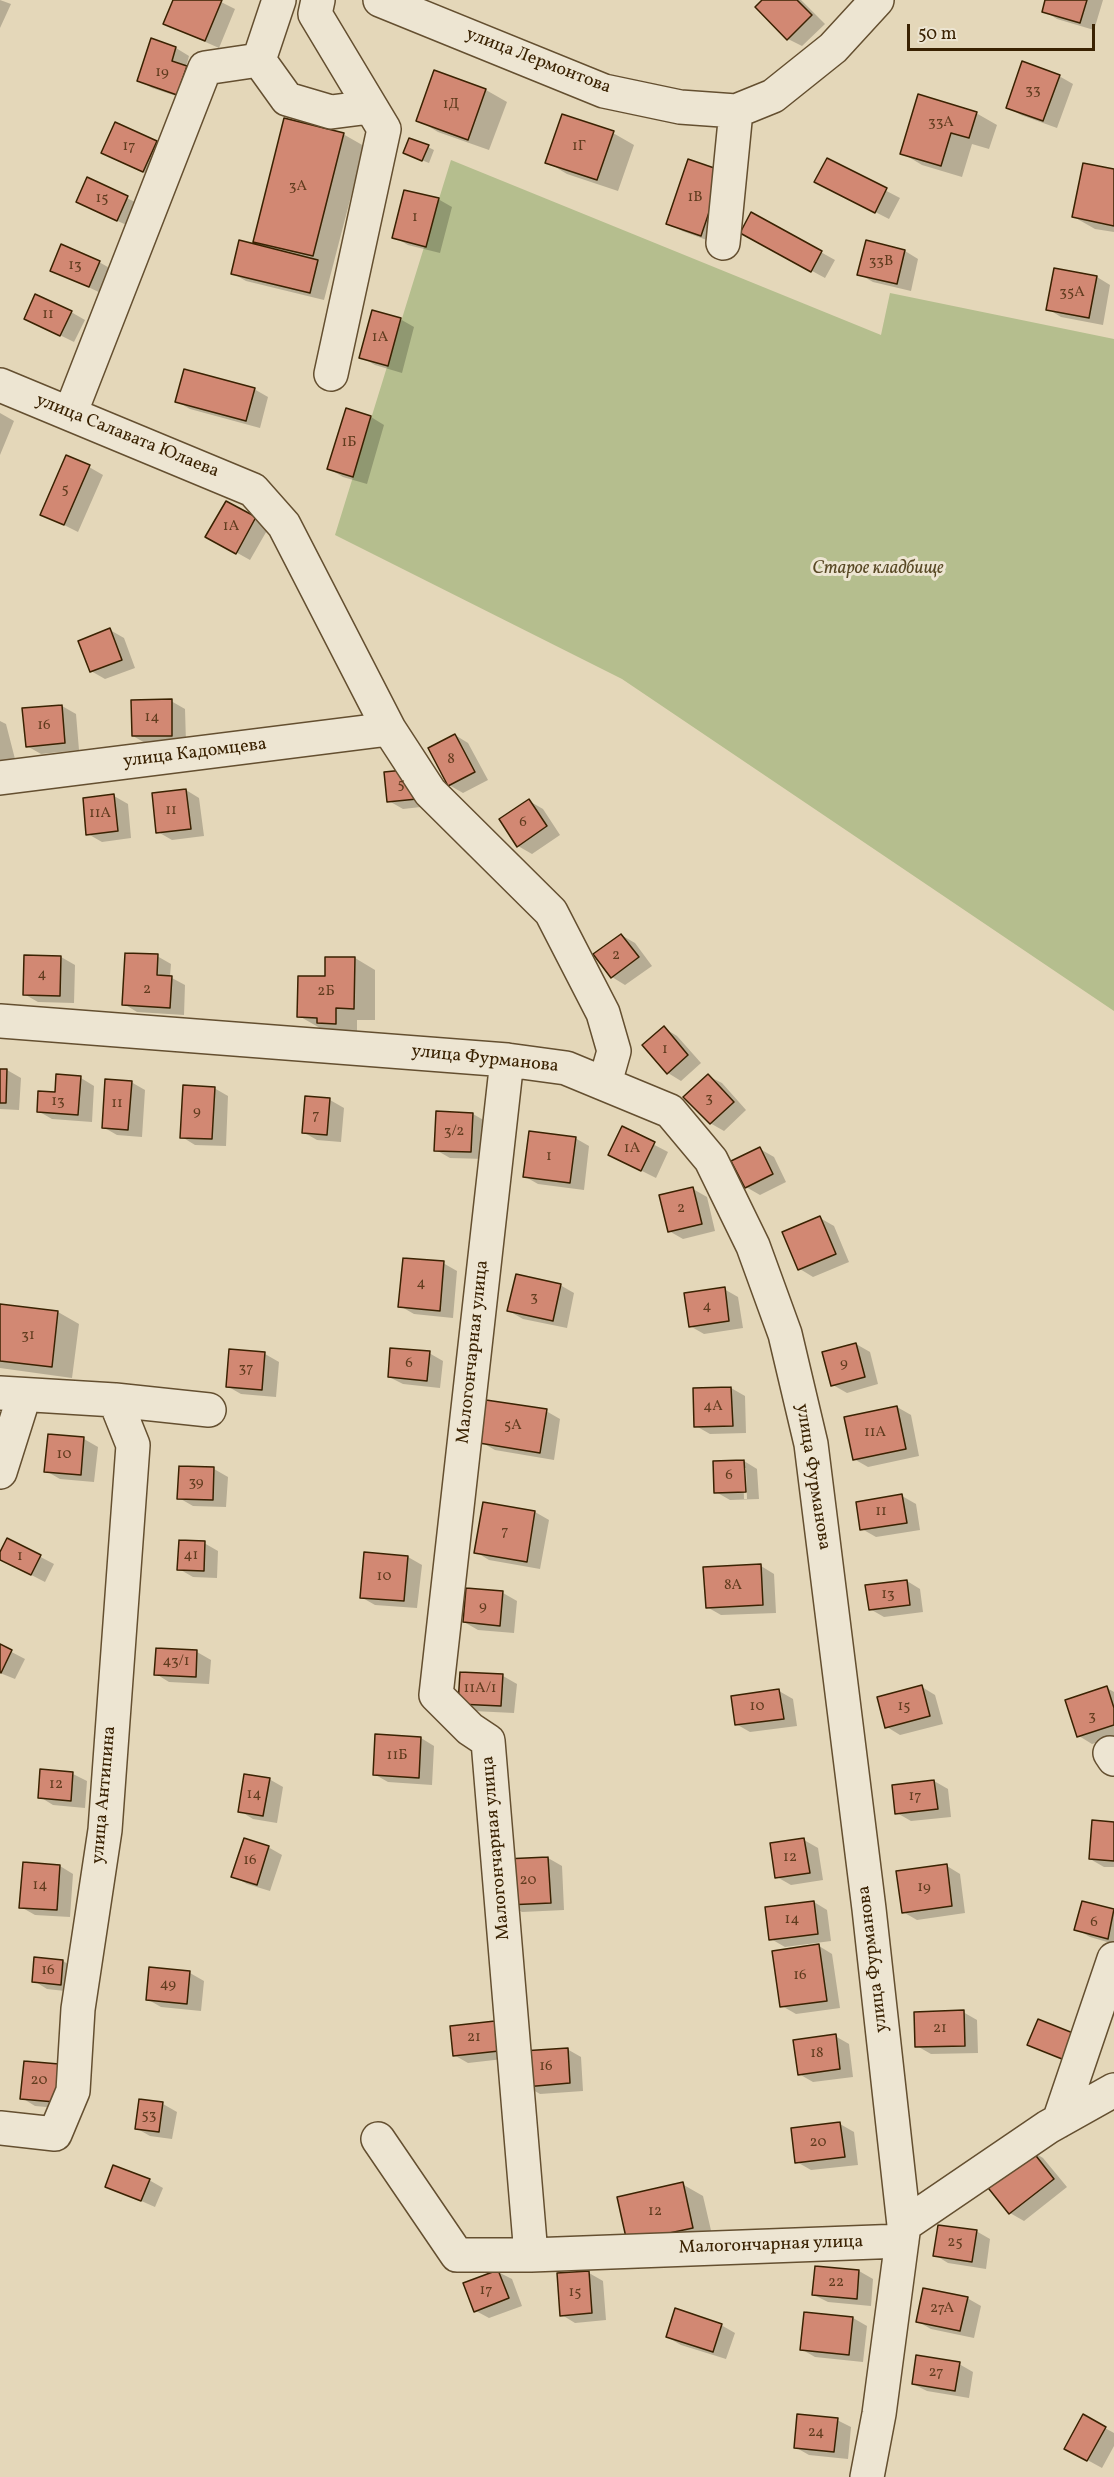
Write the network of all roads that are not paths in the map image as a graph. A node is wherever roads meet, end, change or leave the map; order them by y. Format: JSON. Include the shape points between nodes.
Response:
{"nodes":[{"id":1,"x":279,"y":0,"type":"edge"},
{"id":2,"x":318,"y":0,"type":"edge"},
{"id":3,"x":877,"y":0,"type":"edge"},
{"id":4,"x":388,"y":1,"type":"edge"},
{"id":5,"x":260,"y":60,"type":"junction"},
{"id":6,"x":370,"y":107,"type":"junction"},
{"id":7,"x":736,"y":111,"type":"junction"},
{"id":8,"x":723,"y":243,"type":"dead end"},
{"id":9,"x":331,"y":374,"type":"dead end"},
{"id":10,"x":0,"y":386,"type":"edge"},
{"id":11,"x":70,"y":414,"type":"junction"},
{"id":12,"x":389,"y":729,"type":"junction"},
{"id":13,"x":0,"y":778,"type":"edge"},
{"id":14,"x":0,"y":1021,"type":"edge"},
{"id":15,"x":507,"y":1060,"type":"junction"},
{"id":16,"x":605,"y":1083,"type":"junction"},
{"id":17,"x":12,"y":1394,"type":"edge"},
{"id":18,"x":115,"y":1400,"type":"junction"},
{"id":19,"x":209,"y":1410,"type":"dead end"},
{"id":20,"x":0,"y":1472,"type":"edge"},
{"id":21,"x":1114,"y":1959,"type":"edge"},
{"id":22,"x":1114,"y":2090,"type":"edge"},
{"id":23,"x":1059,"y":2121,"type":"junction"},
{"id":24,"x":0,"y":2128,"type":"edge"},
{"id":25,"x":378,"y":2139,"type":"dead end"},
{"id":26,"x":903,"y":2233,"type":"junction"},
{"id":27,"x":531,"y":2254,"type":"junction"},
{"id":28,"x":867,"y":2477,"type":"edge"}],
"edges":[{"from":1,"to":5,"type":"street"},
{"from":2,"to":6,"type":"street","via":[[315,14]]},
{"from":3,"to":7,"type":"street","via":[[833,48],[772,96]]},
{"from":4,"to":7,"type":"street","name":"улица Лермонтова","via":[[604,91],[680,107]]},
{"from":5,"to":6,"type":"street","via":[[286,99],[331,112]]},
{"from":5,"to":11,"type":"street","via":[[205,68]]},
{"from":6,"to":9,"type":"street","via":[[384,129]]},
{"from":7,"to":8,"type":"street"},
{"from":10,"to":11,"type":"street","name":"улица Салавата Юлаева"},
{"from":11,"to":12,"type":"street","name":"улица Салавата Юлаева","via":[[253,490],[284,525]]},
{"from":12,"to":13,"type":"street","name":"улица Кадомцева"},
{"from":12,"to":16,"type":"street","via":[[430,792],[551,912],[603,1013],[614,1051]]},
{"from":14,"to":15,"type":"street","name":"улица Фурманова"},
{"from":15,"to":16,"type":"street","name":"улица Фурманова","via":[[566,1068]]},
{"from":15,"to":27,"type":"street","name":"Малогончарная улица","via":[[436,1695],[488,1741]]},
{"from":16,"to":26,"type":"street","name":"улица Фурманова","via":[[670,1111],[711,1160],[753,1246],[785,1334],[811,1444],[867,1898]]},
{"from":17,"to":18,"type":"street"},
{"from":17,"to":20,"type":"street"},
{"from":18,"to":19,"type":"street"},
{"from":18,"to":24,"type":"street","name":"улица Антипина","via":[[133,1445],[105,1830],[78,2009],[73,2091],[56,2134]]},
{"from":21,"to":23,"type":"street"},
{"from":22,"to":23,"type":"street"},
{"from":23,"to":26,"type":"street"},
{"from":25,"to":27,"type":"street","via":[[457,2254]]},
{"from":26,"to":27,"type":"street","name":"Малогончарная улица"},
{"from":26,"to":28,"type":"street","name":"улица Фурманова"}]}
